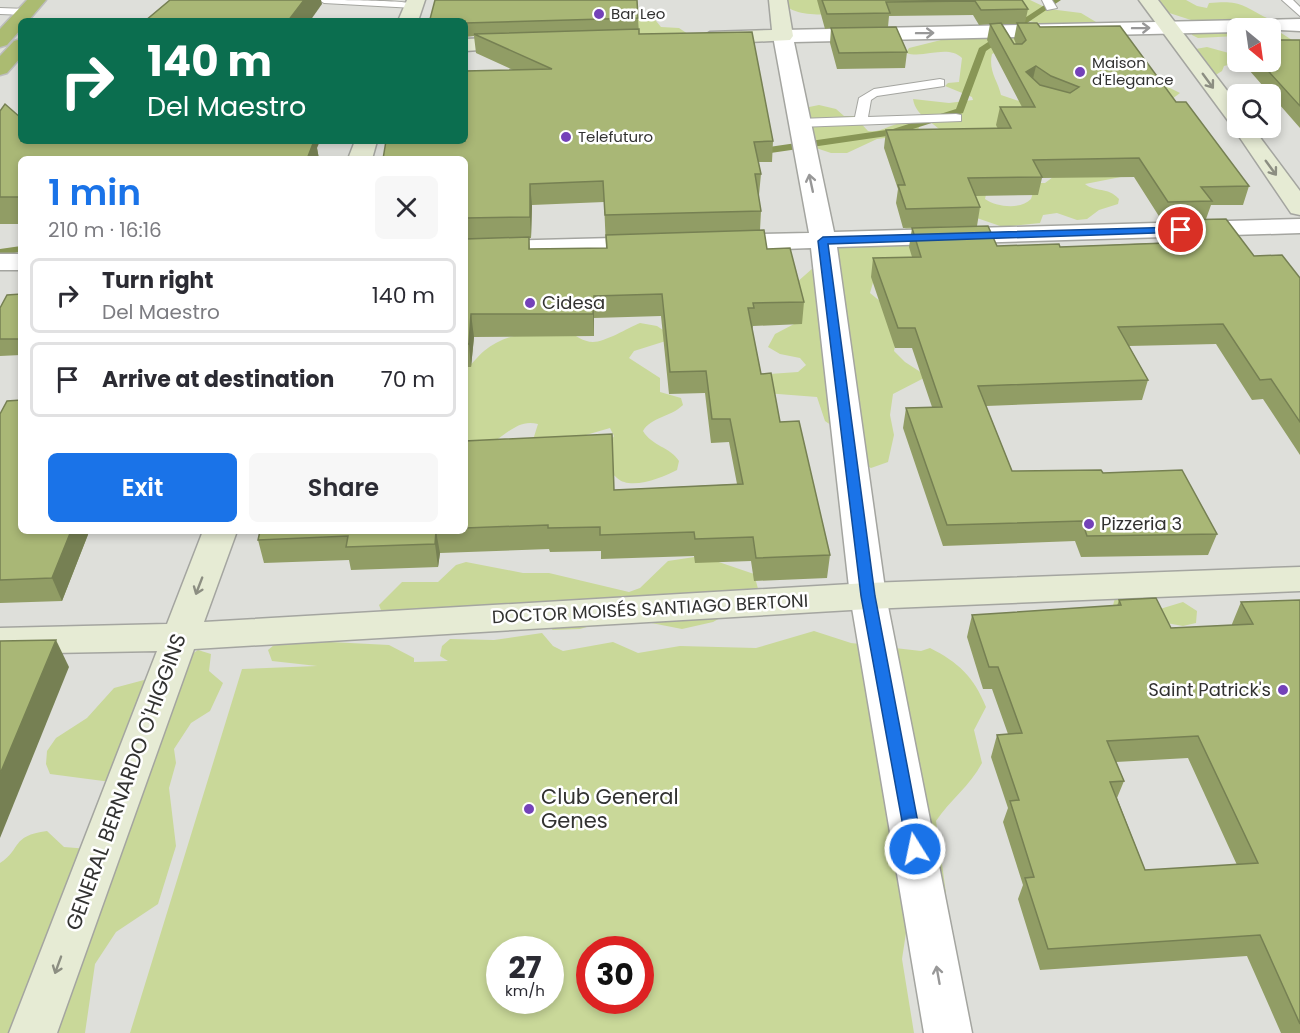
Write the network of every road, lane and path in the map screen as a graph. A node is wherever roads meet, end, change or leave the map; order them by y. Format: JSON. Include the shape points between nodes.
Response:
{"nodes":[{"id":1,"x":324,"y":0,"type":"edge"},
{"id":2,"x":778,"y":0,"type":"edge"},
{"id":3,"x":1148,"y":0,"type":"edge"},
{"id":4,"x":1287,"y":0,"type":"edge"},
{"id":5,"x":413,"y":9,"type":"edge"},
{"id":6,"x":1300,"y":13,"type":"edge"},
{"id":7,"x":1300,"y":25,"type":"edge"},
{"id":8,"x":18,"y":26,"type":"edge"},
{"id":9,"x":1170,"y":28,"type":"junction"},
{"id":10,"x":783,"y":36,"type":"junction"},
{"id":11,"x":689,"y":39,"type":"edge"},
{"id":12,"x":536,"y":43,"type":"edge"},
{"id":13,"x":468,"y":45,"type":"edge"},
{"id":14,"x":11,"y":48,"type":"edge"},
{"id":15,"x":0,"y":69,"type":"edge"},
{"id":16,"x":940,"y":82,"type":"dead end"},
{"id":17,"x":1227,"y":106,"type":"edge"},
{"id":18,"x":956,"y":118,"type":"dead end"},
{"id":19,"x":861,"y":120,"type":"junction"},
{"id":20,"x":798,"y":123,"type":"junction"},
{"id":21,"x":1249,"y":138,"type":"edge"},
{"id":22,"x":1300,"y":208,"type":"edge"},
{"id":23,"x":1300,"y":226,"type":"edge"},
{"id":24,"x":823,"y":241,"type":"junction"},
{"id":25,"x":468,"y":250,"type":"edge"},
{"id":26,"x":0,"y":262,"type":"edge"},
{"id":27,"x":18,"y":262,"type":"edge"},
{"id":28,"x":219,"y":534,"type":"edge"},
{"id":29,"x":1300,"y":579,"type":"edge"},
{"id":30,"x":868,"y":596,"type":"junction"},
{"id":31,"x":179,"y":637,"type":"junction"},
{"id":32,"x":0,"y":641,"type":"edge"},
{"id":33,"x":33,"y":1033,"type":"edge"},
{"id":34,"x":948,"y":1033,"type":"edge"}],
"edges":[{"from":1,"to":5,"type":"lane"},
{"from":2,"to":10,"type":"street"},
{"from":3,"to":9,"type":"street"},
{"from":4,"to":6,"type":"lane"},
{"from":7,"to":9,"type":"street"},
{"from":8,"to":14,"type":"highway"},
{"from":10,"to":9,"type":"street","one_way":true,"via":[[1006,39]]},
{"from":9,"to":17,"type":"street","one_way":true},
{"from":10,"to":11,"type":"street"},
{"from":10,"to":20,"type":"street"},
{"from":12,"to":13,"type":"street"},
{"from":14,"to":15,"type":"highway"},
{"from":16,"to":19,"type":"lane","via":[[874,93],[865,98]]},
{"from":18,"to":19,"type":"lane"},
{"from":19,"to":20,"type":"lane"},
{"from":24,"to":20,"type":"street","one_way":true},
{"from":21,"to":22,"type":"street","one_way":true},
{"from":23,"to":24,"type":"street"},
{"from":24,"to":25,"type":"street"},
{"from":24,"to":30,"type":"street"},
{"from":26,"to":27,"type":"street"},
{"from":28,"to":31,"type":"street","name":"GENERAL BERNARDO O'HIGGINS","one_way":true},
{"from":29,"to":30,"type":"street","name":"DOCTOR MOISÉS SANTIAGO BERTONI"},
{"from":30,"to":31,"type":"street","name":"DOCTOR MOISÉS SANTIAGO BERTONI"},
{"from":34,"to":30,"type":"street","one_way":true},
{"from":31,"to":32,"type":"street","name":"DOCTOR MOISÉS SANTIAGO BERTONI"},
{"from":31,"to":33,"type":"street","name":"GENERAL BERNARDO O'HIGGINS","one_way":true}]}
